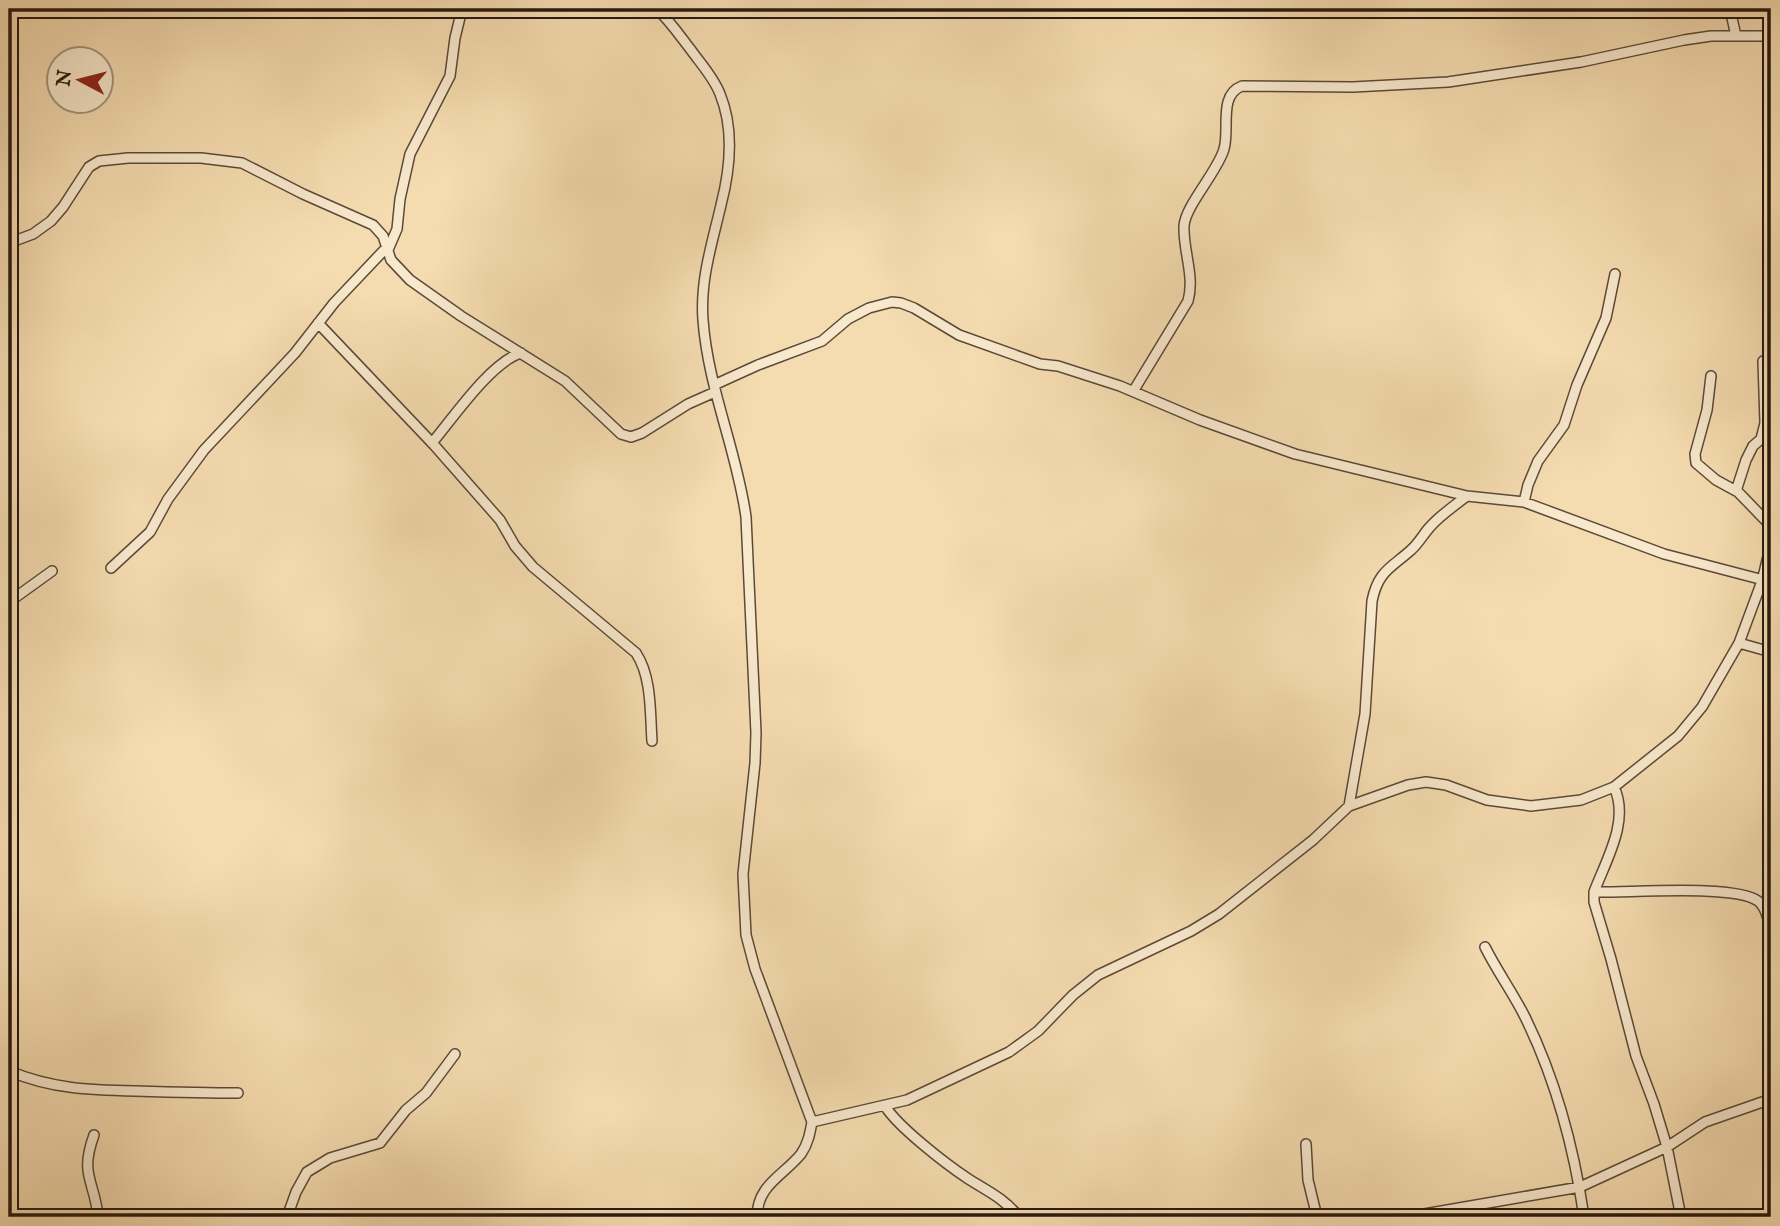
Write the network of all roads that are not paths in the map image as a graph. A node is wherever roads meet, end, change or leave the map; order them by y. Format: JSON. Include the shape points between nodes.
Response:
{"nodes":[{"id":1,"x":463,"y":9,"type":"edge"},
{"id":2,"x":657,"y":9,"type":"edge"},
{"id":3,"x":1730,"y":9,"type":"edge"},
{"id":4,"x":1736,"y":36,"type":"junction"},
{"id":5,"x":1771,"y":36,"type":"edge"},
{"id":6,"x":9,"y":243,"type":"edge"},
{"id":7,"x":388,"y":249,"type":"junction"},
{"id":8,"x":1615,"y":274,"type":"dead end"},
{"id":9,"x":318,"y":323,"type":"junction"},
{"id":10,"x":521,"y":353,"type":"junction"},
{"id":11,"x":1763,"y":361,"type":"dead end"},
{"id":12,"x":1711,"y":376,"type":"dead end"},
{"id":13,"x":715,"y":388,"type":"junction"},
{"id":14,"x":1134,"y":390,"type":"junction"},
{"id":15,"x":432,"y":443,"type":"junction"},
{"id":16,"x":1736,"y":491,"type":"junction"},
{"id":17,"x":1467,"y":496,"type":"junction"},
{"id":18,"x":1524,"y":502,"type":"junction"},
{"id":19,"x":1771,"y":526,"type":"edge"},
{"id":20,"x":1771,"y":544,"type":"edge"},
{"id":21,"x":111,"y":568,"type":"dead end"},
{"id":22,"x":52,"y":571,"type":"dead end"},
{"id":23,"x":1767,"y":582,"type":"edge"},
{"id":24,"x":9,"y":601,"type":"edge"},
{"id":25,"x":1739,"y":643,"type":"junction"},
{"id":26,"x":1771,"y":652,"type":"edge"},
{"id":27,"x":652,"y":741,"type":"dead end"},
{"id":28,"x":1614,"y":788,"type":"junction"},
{"id":29,"x":1349,"y":806,"type":"junction"},
{"id":30,"x":1594,"y":892,"type":"junction"},
{"id":31,"x":1771,"y":931,"type":"edge"},
{"id":32,"x":1485,"y":947,"type":"dead end"},
{"id":33,"x":455,"y":1054,"type":"dead end"},
{"id":34,"x":9,"y":1071,"type":"edge"},
{"id":35,"x":238,"y":1093,"type":"dead end"},
{"id":36,"x":1771,"y":1099,"type":"edge"},
{"id":37,"x":885,"y":1106,"type":"junction"},
{"id":38,"x":812,"y":1122,"type":"junction"},
{"id":39,"x":94,"y":1135,"type":"dead end"},
{"id":40,"x":1306,"y":1144,"type":"dead end"},
{"id":41,"x":1667,"y":1147,"type":"junction"},
{"id":42,"x":1580,"y":1187,"type":"junction"},
{"id":43,"x":98,"y":1217,"type":"edge"},
{"id":44,"x":287,"y":1217,"type":"edge"},
{"id":45,"x":757,"y":1217,"type":"edge"},
{"id":46,"x":1019,"y":1217,"type":"edge"},
{"id":47,"x":1317,"y":1217,"type":"edge"},
{"id":48,"x":1407,"y":1217,"type":"edge"},
{"id":49,"x":1584,"y":1217,"type":"edge"},
{"id":50,"x":1681,"y":1217,"type":"edge"}],
"edges":[{"from":1,"to":7,"type":"street","via":[[450,76],[411,154],[397,229]]},
{"from":2,"to":13,"type":"street","via":[[713,80],[728,127],[726,184],[703,292],[706,346]]},
{"from":3,"to":4,"type":"street"},
{"from":4,"to":5,"type":"street"},
{"from":4,"to":14,"type":"street","via":[[1684,40],[1448,82],[1237,87],[1227,104],[1224,150],[1184,223],[1188,301]]},
{"from":6,"to":7,"type":"street","via":[[51,221],[93,163],[106,159],[221,159],[250,165],[373,225]]},
{"from":7,"to":9,"type":"street"},
{"from":7,"to":10,"type":"street","via":[[394,265],[410,280]]},
{"from":8,"to":18,"type":"street","via":[[1606,318],[1564,425],[1538,461]]},
{"from":9,"to":15,"type":"street"},
{"from":9,"to":21,"type":"street","via":[[204,450],[150,531]]},
{"from":10,"to":13,"type":"street","via":[[565,381],[626,436],[642,433]]},
{"from":10,"to":15,"type":"street","via":[[495,369]]},
{"from":11,"to":16,"type":"street","via":[[1765,423]]},
{"from":12,"to":16,"type":"street","via":[[1696,463]]},
{"from":13,"to":14,"type":"street","via":[[822,341],[869,308],[892,302],[914,308],[959,335]]},
{"from":13,"to":38,"type":"street","via":[[746,517],[756,733],[743,874],[746,935]]},
{"from":14,"to":17,"type":"street","via":[[1200,420],[1296,454]]},
{"from":15,"to":27,"type":"street","via":[[500,520],[533,567],[636,653],[646,685]]},
{"from":16,"to":19,"type":"street"},
{"from":17,"to":18,"type":"street"},
{"from":17,"to":29,"type":"street","via":[[1429,527],[1413,550],[1391,564],[1376,589],[1365,714]]},
{"from":18,"to":23,"type":"street","via":[[1664,554]]},
{"from":20,"to":23,"type":"street"},
{"from":22,"to":24,"type":"street"},
{"from":23,"to":25,"type":"street"},
{"from":25,"to":26,"type":"street"},
{"from":25,"to":28,"type":"street","via":[[1702,707],[1678,736]]},
{"from":28,"to":29,"type":"street","via":[[1581,800],[1531,806],[1487,800],[1426,782]]},
{"from":28,"to":30,"type":"street","via":[[1620,800],[1619,820]]},
{"from":29,"to":37,"type":"street","via":[[1219,914],[1098,975],[1023,1043],[931,1091]]},
{"from":30,"to":31,"type":"street","via":[[1749,896],[1762,904]]},
{"from":30,"to":41,"type":"street","via":[[1636,1056]]},
{"from":32,"to":42,"type":"street","via":[[1524,1016],[1547,1069],[1563,1113]]},
{"from":33,"to":44,"type":"street","via":[[380,1143],[330,1158],[307,1172]]},
{"from":34,"to":35,"type":"street","via":[[62,1087],[111,1092]]},
{"from":36,"to":41,"type":"street","via":[[1704,1122]]},
{"from":37,"to":38,"type":"street"},
{"from":37,"to":46,"type":"street","via":[[897,1121],[960,1173],[1004,1200]]},
{"from":38,"to":45,"type":"street","via":[[802,1152],[761,1196]]},
{"from":39,"to":43,"type":"street","via":[[87,1154],[87,1174]]},
{"from":40,"to":47,"type":"street"},
{"from":41,"to":42,"type":"street"},
{"from":41,"to":50,"type":"street"},
{"from":42,"to":48,"type":"street"},
{"from":42,"to":49,"type":"street"}]}
